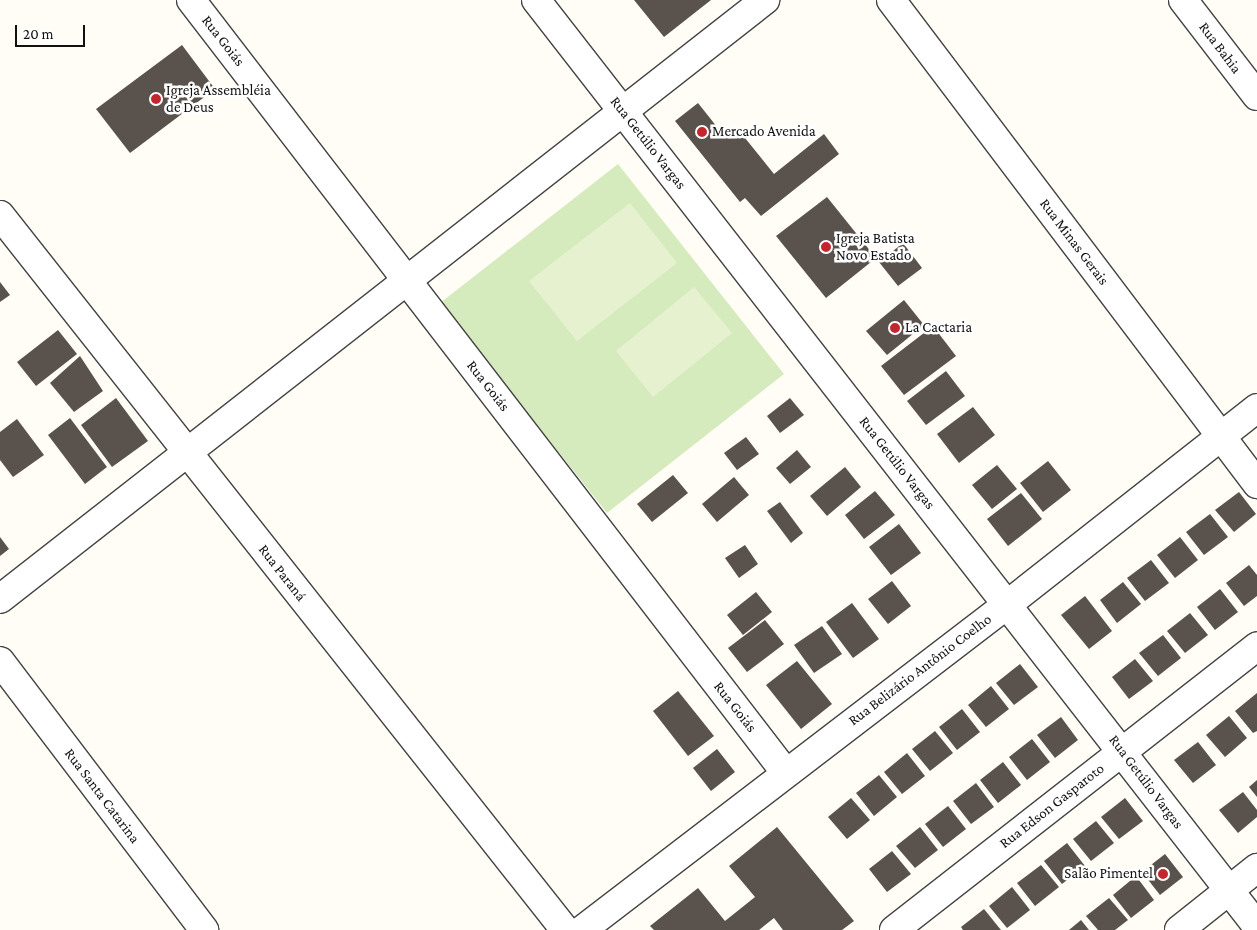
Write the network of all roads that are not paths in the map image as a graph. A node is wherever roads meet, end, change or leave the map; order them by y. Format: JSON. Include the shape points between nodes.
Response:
{"nodes":[{"id":1,"x":191,"y":0,"type":"edge"},
{"id":2,"x":536,"y":0,"type":"edge"},
{"id":3,"x":765,"y":0,"type":"edge"},
{"id":4,"x":891,"y":0,"type":"edge"},
{"id":5,"x":1184,"y":0,"type":"edge"},
{"id":6,"x":1257,"y":96,"type":"edge"},
{"id":7,"x":624,"y":112,"type":"junction"},
{"id":8,"x":0,"y":215,"type":"edge"},
{"id":9,"x":406,"y":280,"type":"junction"},
{"id":10,"x":1257,"y":408,"type":"edge"},
{"id":11,"x":1221,"y":438,"type":"junction"},
{"id":12,"x":186,"y":453,"type":"junction"},
{"id":13,"x":1257,"y":484,"type":"edge"},
{"id":14,"x":0,"y":599,"type":"edge"},
{"id":15,"x":1008,"y":604,"type":"junction"},
{"id":16,"x":1257,"y":646,"type":"edge"},
{"id":17,"x":0,"y":661,"type":"edge"},
{"id":18,"x":1122,"y":751,"type":"junction"},
{"id":19,"x":785,"y":772,"type":"junction"},
{"id":20,"x":1257,"y":868,"type":"edge"},
{"id":21,"x":1229,"y":891,"type":"junction"},
{"id":22,"x":1257,"y":926,"type":"edge"},
{"id":23,"x":204,"y":930,"type":"edge"},
{"id":24,"x":565,"y":930,"type":"edge"},
{"id":25,"x":582,"y":930,"type":"edge"},
{"id":26,"x":894,"y":930,"type":"edge"},
{"id":27,"x":1179,"y":930,"type":"edge"}],
"edges":[{"from":1,"to":9,"type":"street","name":"Rua Goiás"},
{"from":2,"to":7,"type":"street","name":"Rua Getúlio Vargas"},
{"from":3,"to":7,"type":"street"},
{"from":4,"to":11,"type":"street","name":"Rua Minas Gerais"},
{"from":5,"to":6,"type":"street","name":"Rua Bahia"},
{"from":7,"to":9,"type":"street"},
{"from":7,"to":15,"type":"street","name":"Rua Getúlio Vargas"},
{"from":8,"to":12,"type":"street","name":"Rua Paraná"},
{"from":9,"to":12,"type":"street"},
{"from":9,"to":19,"type":"street","name":"Rua Goiás"},
{"from":10,"to":11,"type":"street","name":"Rua Belizário Antônio Coelho"},
{"from":11,"to":13,"type":"street","name":"Rua Minas Gerais"},
{"from":11,"to":15,"type":"street","name":"Rua Belizário Antônio Coelho"},
{"from":12,"to":14,"type":"street"},
{"from":12,"to":24,"type":"street","name":"Rua Paraná"},
{"from":15,"to":18,"type":"street","name":"Rua Getúlio Vargas"},
{"from":15,"to":19,"type":"street","name":"Rua Belizário Antônio Coelho"},
{"from":16,"to":18,"type":"street","name":"Rua Edson Gasparoto"},
{"from":17,"to":23,"type":"street","name":"Rua Santa Catarina"},
{"from":18,"to":21,"type":"street","name":"Rua Getúlio Vargas"},
{"from":18,"to":26,"type":"street","name":"Rua Edson Gasparoto"},
{"from":19,"to":25,"type":"street","name":"Rua Belizário Antônio Coelho"},
{"from":20,"to":21,"type":"street"},
{"from":21,"to":22,"type":"street","name":"Rua Getúlio Vargas"},
{"from":21,"to":27,"type":"street"}]}
